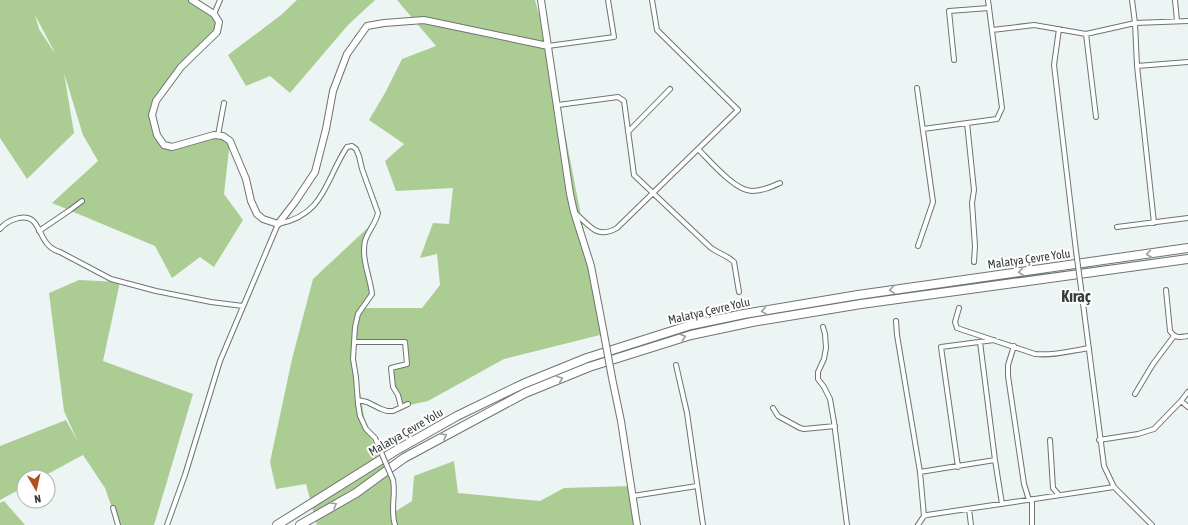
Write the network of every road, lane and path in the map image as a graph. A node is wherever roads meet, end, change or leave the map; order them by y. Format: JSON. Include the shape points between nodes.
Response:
{"nodes":[{"id":1,"x":192,"y":0,"type":"edge"},
{"id":2,"x":220,"y":0,"type":"edge"},
{"id":3,"x":541,"y":0,"type":"edge"},
{"id":4,"x":608,"y":0,"type":"edge"},
{"id":5,"x":652,"y":0,"type":"edge"},
{"id":6,"x":988,"y":0,"type":"edge"},
{"id":7,"x":1132,"y":0,"type":"edge"},
{"id":8,"x":1175,"y":0,"type":"edge"},
{"id":9,"x":989,"y":8,"type":"junction"},
{"id":10,"x":214,"y":14,"type":"junction"},
{"id":11,"x":1188,"y":21,"type":"edge"},
{"id":12,"x":1177,"y":22,"type":"junction"},
{"id":13,"x":1135,"y":23,"type":"junction"},
{"id":14,"x":1058,"y":29,"type":"junction"},
{"id":15,"x":992,"y":30,"type":"junction"},
{"id":16,"x":1086,"y":34,"type":"junction"},
{"id":17,"x":548,"y":46,"type":"junction"},
{"id":18,"x":954,"y":60,"type":"dead end"},
{"id":19,"x":1188,"y":62,"type":"edge"},
{"id":20,"x":1137,"y":66,"type":"junction"},
{"id":21,"x":917,"y":88,"type":"dead end"},
{"id":22,"x":670,"y":89,"type":"dead end"},
{"id":23,"x":224,"y":103,"type":"dead end"},
{"id":24,"x":558,"y":105,"type":"junction"},
{"id":25,"x":1096,"y":117,"type":"dead end"},
{"id":26,"x":967,"y":123,"type":"junction"},
{"id":27,"x":923,"y":129,"type":"junction"},
{"id":28,"x":628,"y":132,"type":"junction"},
{"id":29,"x":218,"y":135,"type":"junction"},
{"id":30,"x":698,"y":149,"type":"junction"},
{"id":31,"x":780,"y":183,"type":"dead end"},
{"id":32,"x":653,"y":194,"type":"junction"},
{"id":33,"x":82,"y":201,"type":"dead end"},
{"id":34,"x":574,"y":212,"type":"junction"},
{"id":35,"x":1188,"y":218,"type":"edge"},
{"id":36,"x":1154,"y":223,"type":"junction"},
{"id":37,"x":278,"y":224,"type":"junction"},
{"id":38,"x":1116,"y":227,"type":"dead end"},
{"id":39,"x":0,"y":229,"type":"edge"},
{"id":40,"x":39,"y":231,"type":"junction"},
{"id":41,"x":918,"y":246,"type":"dead end"},
{"id":42,"x":1188,"y":248,"type":"edge"},
{"id":43,"x":1188,"y":259,"type":"edge"},
{"id":44,"x":974,"y":262,"type":"dead end"},
{"id":45,"x":1166,"y":290,"type":"dead end"},
{"id":46,"x":739,"y":292,"type":"dead end"},
{"id":47,"x":243,"y":306,"type":"junction"},
{"id":48,"x":959,"y":308,"type":"dead end"},
{"id":49,"x":896,"y":321,"type":"dead end"},
{"id":50,"x":823,"y":327,"type":"dead end"},
{"id":51,"x":1174,"y":336,"type":"junction"},
{"id":52,"x":1188,"y":336,"type":"edge"},
{"id":53,"x":994,"y":340,"type":"junction"},
{"id":54,"x":354,"y":342,"type":"junction"},
{"id":55,"x":980,"y":342,"type":"junction"},
{"id":56,"x":1014,"y":346,"type":"junction"},
{"id":57,"x":1089,"y":348,"type":"junction"},
{"id":58,"x":676,"y":365,"type":"dead end"},
{"id":59,"x":1188,"y":392,"type":"edge"},
{"id":60,"x":1135,"y":394,"type":"dead end"},
{"id":61,"x":358,"y":400,"type":"junction"},
{"id":62,"x":1181,"y":402,"type":"junction"},
{"id":63,"x":408,"y":404,"type":"dead end"},
{"id":64,"x":401,"y":406,"type":"junction"},
{"id":65,"x":1188,"y":407,"type":"edge"},
{"id":66,"x":773,"y":408,"type":"dead end"},
{"id":67,"x":835,"y":426,"type":"junction"},
{"id":68,"x":1050,"y":440,"type":"dead end"},
{"id":69,"x":1099,"y":440,"type":"junction"},
{"id":70,"x":995,"y":460,"type":"junction"},
{"id":71,"x":958,"y":467,"type":"junction"},
{"id":72,"x":920,"y":472,"type":"junction"},
{"id":73,"x":697,"y":486,"type":"junction"},
{"id":74,"x":1114,"y":487,"type":"junction"},
{"id":75,"x":1059,"y":495,"type":"junction"},
{"id":76,"x":633,"y":496,"type":"junction"},
{"id":77,"x":1030,"y":500,"type":"junction"},
{"id":78,"x":1002,"y":504,"type":"junction"},
{"id":79,"x":113,"y":508,"type":"dead end"},
{"id":80,"x":969,"y":509,"type":"junction"},
{"id":81,"x":924,"y":516,"type":"junction"},
{"id":82,"x":118,"y":525,"type":"edge"},
{"id":83,"x":167,"y":525,"type":"edge"},
{"id":84,"x":277,"y":525,"type":"edge"},
{"id":85,"x":300,"y":525,"type":"edge"},
{"id":86,"x":395,"y":525,"type":"edge"},
{"id":87,"x":637,"y":525,"type":"edge"},
{"id":88,"x":703,"y":525,"type":"edge"},
{"id":89,"x":846,"y":525,"type":"edge"},
{"id":90,"x":918,"y":525,"type":"edge"},
{"id":91,"x":971,"y":525,"type":"edge"},
{"id":92,"x":1032,"y":525,"type":"edge"},
{"id":93,"x":1152,"y":525,"type":"edge"}],
"edges":[{"from":1,"to":10,"type":"street"},
{"from":2,"to":10,"type":"street"},
{"from":3,"to":17,"type":"street"},
{"from":4,"to":17,"type":"street","via":[[614,36]]},
{"from":5,"to":30,"type":"street","via":[[657,30],[738,110]]},
{"from":6,"to":9,"type":"street"},
{"from":7,"to":13,"type":"street"},
{"from":8,"to":12,"type":"street"},
{"from":9,"to":15,"type":"street"},
{"from":9,"to":18,"type":"street","via":[[949,11]]},
{"from":10,"to":29,"type":"street","via":[[219,22],[217,32],[181,67],[156,100],[152,115],[157,135],[164,145],[172,147]]},
{"from":11,"to":12,"type":"street"},
{"from":12,"to":13,"type":"street"},
{"from":13,"to":16,"type":"street"},
{"from":13,"to":20,"type":"street"},
{"from":14,"to":15,"type":"street","via":[[1034,25]]},
{"from":14,"to":16,"type":"street"},
{"from":14,"to":57,"type":"street","bridge":true,"via":[[1054,65]]},
{"from":15,"to":26,"type":"street","via":[[1002,108],[997,119]]},
{"from":16,"to":25,"type":"street"},
{"from":17,"to":24,"type":"street"},
{"from":17,"to":37,"type":"street","via":[[424,20],[367,26],[347,54],[332,90],[326,129],[315,172]]},
{"from":19,"to":20,"type":"street"},
{"from":20,"to":36,"type":"street"},
{"from":21,"to":27,"type":"street"},
{"from":22,"to":28,"type":"street"},
{"from":23,"to":29,"type":"street"},
{"from":24,"to":28,"type":"street","via":[[618,97],[624,101]]},
{"from":24,"to":34,"type":"street"},
{"from":26,"to":27,"type":"street"},
{"from":26,"to":44,"type":"street","via":[[974,190]]},
{"from":27,"to":41,"type":"street","via":[[933,202]]},
{"from":28,"to":32,"type":"street","via":[[632,171]]},
{"from":29,"to":37,"type":"street","via":[[230,141],[246,179],[256,214],[262,219]]},
{"from":30,"to":31,"type":"street","via":[[734,184],[742,188],[752,191]]},
{"from":30,"to":32,"type":"street"},
{"from":32,"to":34,"type":"street","via":[[617,228],[605,233],[597,232]]},
{"from":32,"to":46,"type":"street","via":[[717,253],[734,262]]},
{"from":33,"to":40,"type":"street"},
{"from":34,"to":76,"type":"street","bridge":true,"via":[[591,266]]},
{"from":35,"to":36,"type":"street"},
{"from":36,"to":38,"type":"street"},
{"from":37,"to":47,"type":"street"},
{"from":37,"to":54,"type":"street","via":[[298,217],[322,198],[347,147],[352,146],[356,149],[378,213],[368,233],[364,254],[372,294],[358,314]]},
{"from":39,"to":40,"type":"street","via":[[11,221],[27,218],[35,222]]},
{"from":40,"to":47,"type":"street","via":[[53,250],[111,279],[156,291]]},
{"from":42,"to":84,"type":"highway","name":"Malatya Çevre Yolu","one_way":true,"via":[[858,295],[744,314],[662,334],[587,358],[523,384],[457,416],[395,451]]},
{"from":85,"to":43,"type":"highway","name":"Malatya Çevre Yolu","one_way":true,"via":[[356,493],[404,458],[525,393],[589,367],[691,335],[861,304]]},
{"from":45,"to":51,"type":"street","via":[[1170,330]]},
{"from":47,"to":83,"type":"street","via":[[220,360]]},
{"from":48,"to":53,"type":"street","via":[[955,322],[957,328]]},
{"from":49,"to":72,"type":"street"},
{"from":50,"to":67,"type":"street","via":[[826,348],[818,379],[830,399]]},
{"from":51,"to":52,"type":"street"},
{"from":51,"to":60,"type":"street"},
{"from":53,"to":55,"type":"street"},
{"from":53,"to":56,"type":"street"},
{"from":54,"to":61,"type":"street","via":[[353,359]]},
{"from":54,"to":64,"type":"street","via":[[405,342],[407,364],[390,368],[393,387]]},
{"from":55,"to":70,"type":"street"},
{"from":55,"to":71,"type":"street","via":[[942,347]]},
{"from":56,"to":57,"type":"street","via":[[1041,355]]},
{"from":56,"to":77,"type":"street","via":[[1008,365],[1008,376],[1024,484]]},
{"from":57,"to":69,"type":"street"},
{"from":58,"to":73,"type":"street","via":[[687,413]]},
{"from":59,"to":62,"type":"street"},
{"from":61,"to":64,"type":"street","via":[[387,411]]},
{"from":61,"to":86,"type":"street","bridge":true,"via":[[360,416],[366,429],[375,438],[395,486],[392,514]]},
{"from":62,"to":65,"type":"street"},
{"from":62,"to":69,"type":"street","via":[[1154,429]]},
{"from":63,"to":64,"type":"street"},
{"from":66,"to":67,"type":"street","via":[[778,416],[800,428]]},
{"from":67,"to":89,"type":"street"},
{"from":68,"to":75,"type":"street","via":[[1053,488]]},
{"from":69,"to":74,"type":"street","via":[[1104,466]]},
{"from":70,"to":71,"type":"street"},
{"from":70,"to":78,"type":"street"},
{"from":71,"to":72,"type":"street"},
{"from":72,"to":81,"type":"street"},
{"from":73,"to":76,"type":"street"},
{"from":73,"to":88,"type":"street"},
{"from":74,"to":75,"type":"street"},
{"from":74,"to":93,"type":"street"},
{"from":75,"to":77,"type":"street"},
{"from":76,"to":87,"type":"street"},
{"from":77,"to":78,"type":"street"},
{"from":77,"to":92,"type":"street"},
{"from":78,"to":80,"type":"street"},
{"from":79,"to":82,"type":"street"},
{"from":80,"to":81,"type":"street"},
{"from":80,"to":91,"type":"street"},
{"from":81,"to":90,"type":"street"}]}
